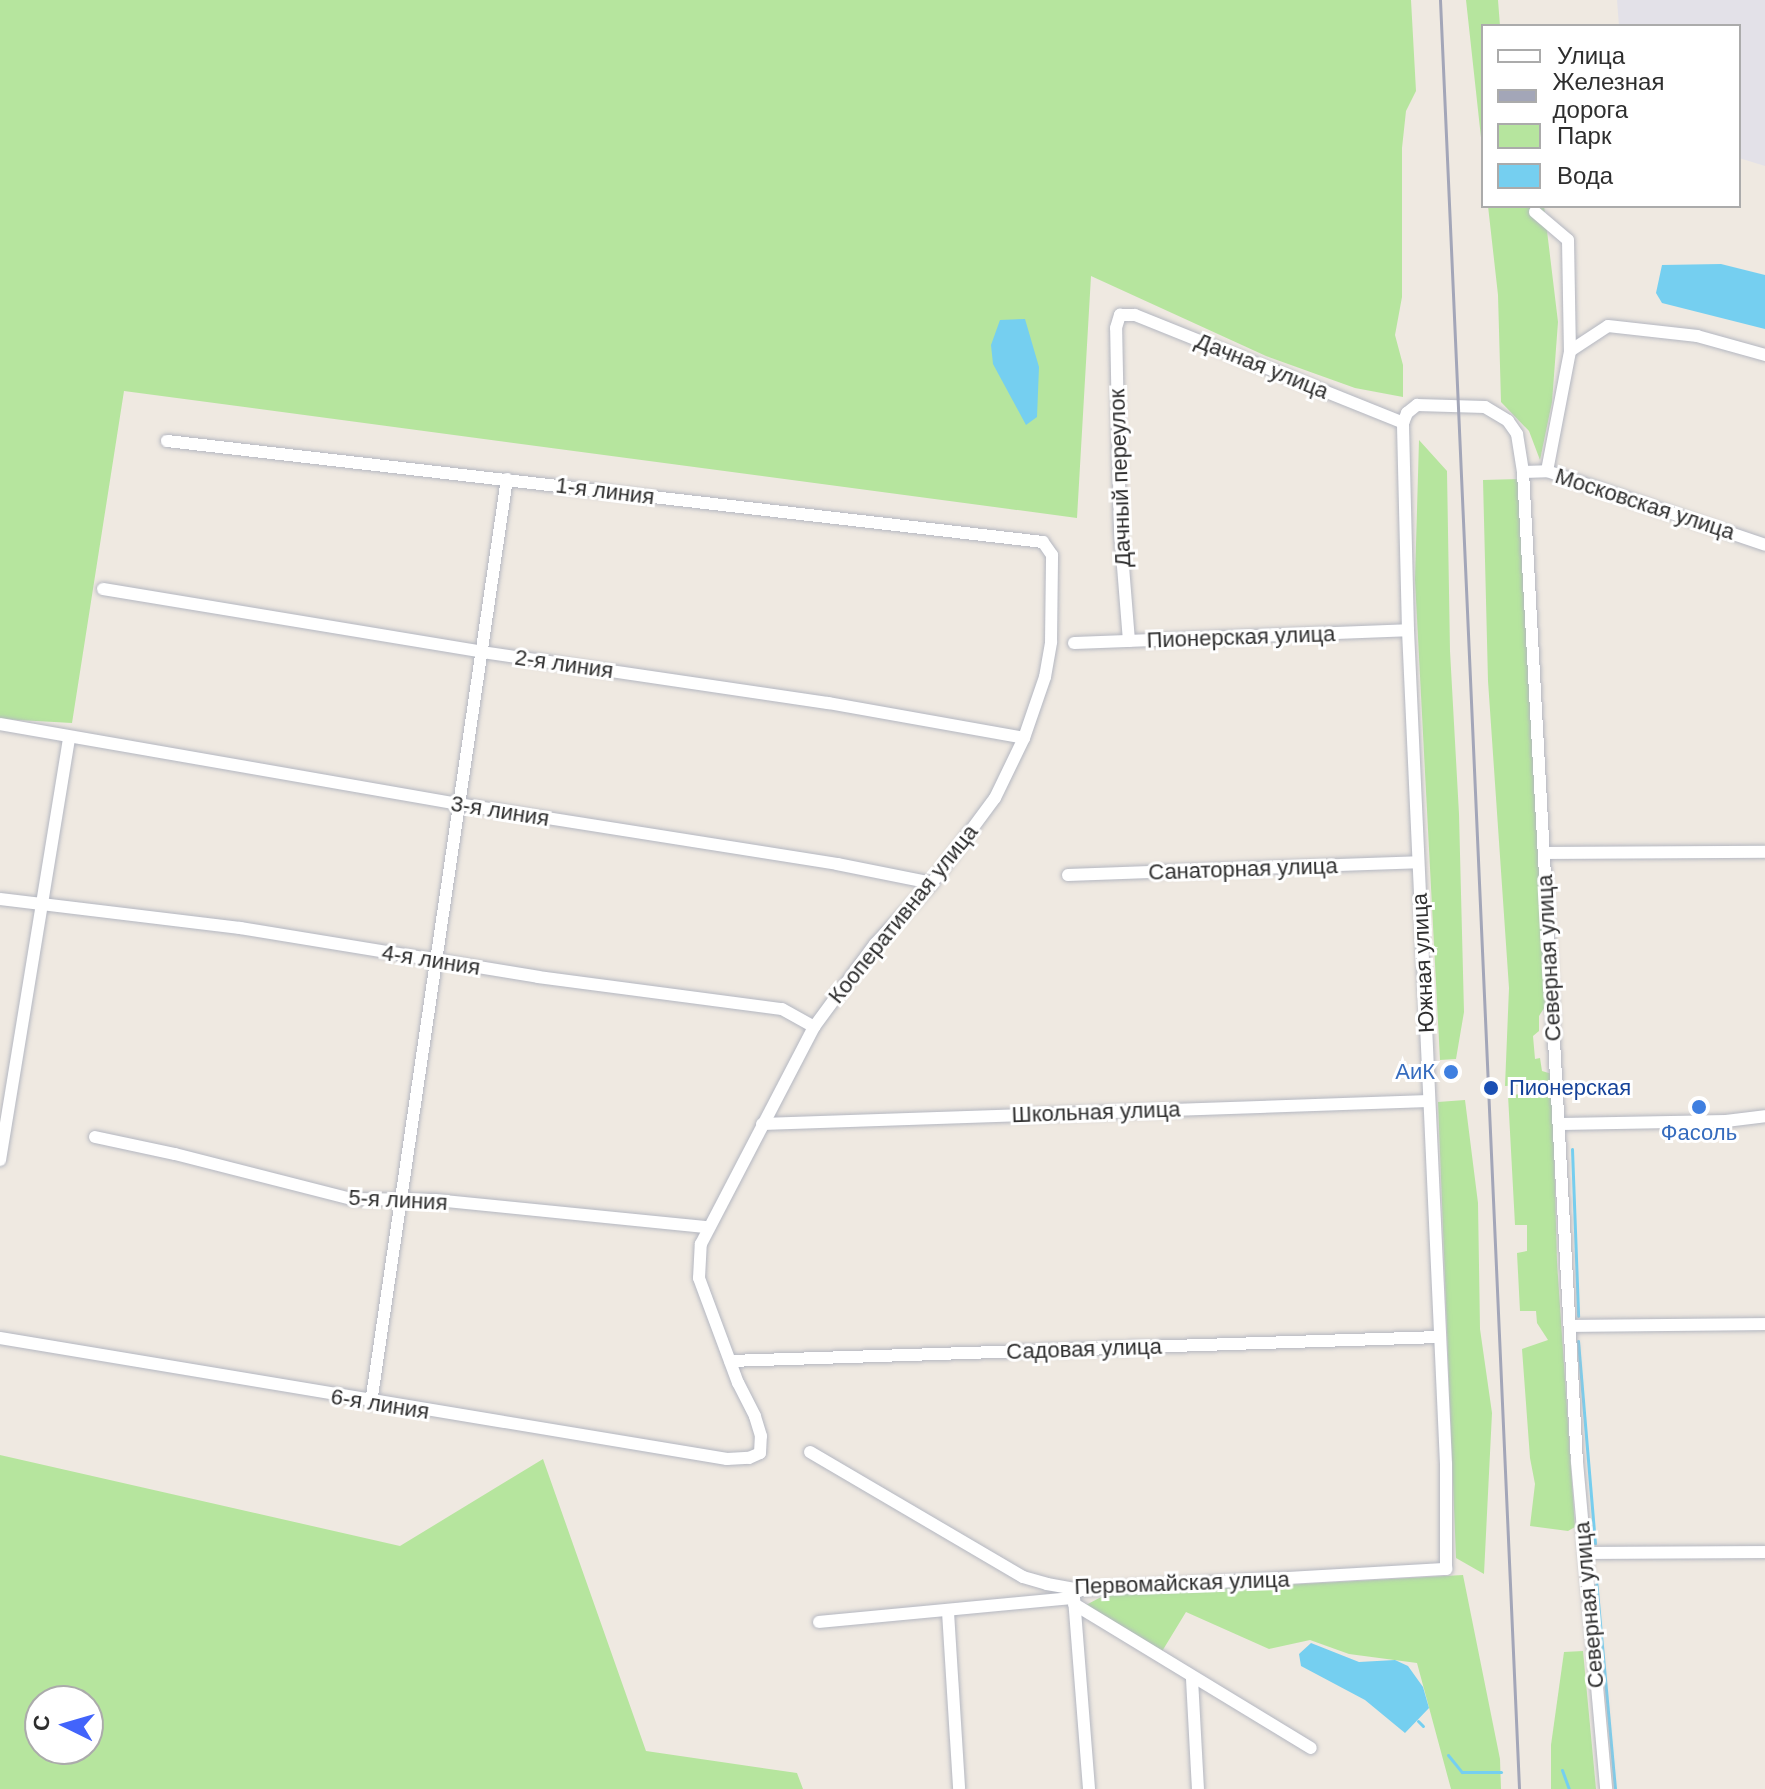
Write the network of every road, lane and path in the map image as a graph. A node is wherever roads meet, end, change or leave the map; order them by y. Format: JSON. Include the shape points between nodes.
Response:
{"nodes":[{"id":1,"x":1535,"y":212,"type":"dead end"},
{"id":2,"x":1120,"y":315,"type":"joint"},
{"id":3,"x":1570,"y":351,"type":"junction"},
{"id":4,"x":1765,"y":355,"type":"edge"},
{"id":5,"x":1403,"y":423,"type":"junction"},
{"id":6,"x":167,"y":441,"type":"dead end"},
{"id":7,"x":1547,"y":471,"type":"junction"},
{"id":8,"x":1523,"y":472,"type":"junction"},
{"id":9,"x":507,"y":479,"type":"junction"},
{"id":10,"x":1043,"y":542,"type":"joint"},
{"id":11,"x":1765,"y":545,"type":"edge"},
{"id":12,"x":103,"y":589,"type":"dead end"},
{"id":13,"x":1408,"y":630,"type":"junction"},
{"id":14,"x":1129,"y":641,"type":"junction"},
{"id":15,"x":1074,"y":643,"type":"dead end"},
{"id":16,"x":482,"y":652,"type":"junction"},
{"id":17,"x":0,"y":724,"type":"edge"},
{"id":18,"x":69,"y":738,"type":"junction"},
{"id":19,"x":1024,"y":738,"type":"junction"},
{"id":20,"x":459,"y":804,"type":"junction"},
{"id":21,"x":1765,"y":852,"type":"edge"},
{"id":22,"x":1544,"y":853,"type":"junction"},
{"id":23,"x":1418,"y":862,"type":"junction"},
{"id":24,"x":1068,"y":875,"type":"dead end"},
{"id":25,"x":932,"y":883,"type":"junction"},
{"id":26,"x":0,"y":899,"type":"edge"},
{"id":27,"x":44,"y":903,"type":"junction"},
{"id":28,"x":436,"y":961,"type":"junction"},
{"id":29,"x":814,"y":1027,"type":"junction"},
{"id":30,"x":1429,"y":1101,"type":"junction"},
{"id":31,"x":1765,"y":1116,"type":"edge"},
{"id":32,"x":762,"y":1124,"type":"junction"},
{"id":33,"x":1561,"y":1124,"type":"junction"},
{"id":34,"x":95,"y":1137,"type":"dead end"},
{"id":35,"x":0,"y":1160,"type":"edge"},
{"id":36,"x":401,"y":1199,"type":"junction"},
{"id":37,"x":707,"y":1227,"type":"junction"},
{"id":38,"x":1765,"y":1324,"type":"edge"},
{"id":39,"x":1570,"y":1326,"type":"junction"},
{"id":40,"x":1439,"y":1337,"type":"junction"},
{"id":41,"x":0,"y":1338,"type":"edge"},
{"id":42,"x":730,"y":1361,"type":"junction"},
{"id":43,"x":371,"y":1403,"type":"junction"},
{"id":44,"x":810,"y":1452,"type":"dead end"},
{"id":45,"x":760,"y":1453,"type":"joint"},
{"id":46,"x":1765,"y":1552,"type":"edge"},
{"id":47,"x":1585,"y":1553,"type":"junction"},
{"id":48,"x":1446,"y":1569,"type":"joint"},
{"id":49,"x":1076,"y":1597,"type":"junction"},
{"id":50,"x":948,"y":1612,"type":"junction"},
{"id":51,"x":819,"y":1622,"type":"dead end"},
{"id":52,"x":1192,"y":1679,"type":"junction"},
{"id":53,"x":1311,"y":1748,"type":"dead end"},
{"id":54,"x":959,"y":1789,"type":"edge"},
{"id":55,"x":1089,"y":1789,"type":"edge"},
{"id":56,"x":1198,"y":1789,"type":"edge"},
{"id":57,"x":1606,"y":1789,"type":"edge"}],
"edges":[{"from":1,"to":3,"type":"street","via":[[1568,240]]},
{"from":2,"to":5,"type":"street","name":"Дачная улица","via":[[1135,315]]},
{"from":2,"to":14,"type":"street","name":"Дачный переулок","via":[[1120,530]]},
{"from":3,"to":4,"type":"street","via":[[1608,326],[1697,336]]},
{"from":3,"to":7,"type":"street"},
{"from":5,"to":8,"type":"street","name":"Северная улица","via":[[1417,405],[1485,407],[1508,421],[1517,434]]},
{"from":5,"to":13,"type":"street","name":"Южная улица"},
{"from":6,"to":9,"type":"street","name":"1-я линия"},
{"from":7,"to":8,"type":"street","name":"Московская улица"},
{"from":7,"to":11,"type":"street","name":"Московская улица"},
{"from":8,"to":22,"type":"street","name":"Северная улица"},
{"from":9,"to":10,"type":"street","name":"1-я линия"},
{"from":9,"to":16,"type":"street"},
{"from":10,"to":19,"type":"street","name":"Кооперативная улица","via":[[1052,555],[1051,642]]},
{"from":12,"to":16,"type":"street","name":"2-я линия"},
{"from":13,"to":14,"type":"street","name":"Пионерская улица"},
{"from":13,"to":23,"type":"street","name":"Южная улица"},
{"from":14,"to":15,"type":"street","name":"Пионерская улица"},
{"from":16,"to":19,"type":"street","name":"2-я линия"},
{"from":16,"to":20,"type":"street"},
{"from":17,"to":18,"type":"street","name":"3-я линия"},
{"from":18,"to":20,"type":"street","name":"3-я линия"},
{"from":18,"to":27,"type":"street"},
{"from":19,"to":25,"type":"street","name":"Кооперативная улица","via":[[995,798]]},
{"from":20,"to":25,"type":"street","name":"3-я линия"},
{"from":20,"to":28,"type":"street"},
{"from":21,"to":22,"type":"street"},
{"from":22,"to":33,"type":"street","name":"Северная улица"},
{"from":23,"to":24,"type":"street","name":"Санаторная улица"},
{"from":23,"to":30,"type":"street","name":"Южная улица"},
{"from":25,"to":29,"type":"street","name":"Кооперативная улица","via":[[875,944]]},
{"from":26,"to":27,"type":"street","name":"4-я линия"},
{"from":27,"to":28,"type":"street","name":"4-я линия"},
{"from":27,"to":35,"type":"street"},
{"from":28,"to":29,"type":"street","name":"4-я линия","via":[[782,1009]]},
{"from":28,"to":36,"type":"street"},
{"from":29,"to":32,"type":"street","name":"Кооперативная улица"},
{"from":30,"to":32,"type":"street","name":"Школьная улица"},
{"from":30,"to":40,"type":"street","name":"Южная улица"},
{"from":31,"to":33,"type":"street"},
{"from":32,"to":37,"type":"street","name":"Кооперативная улица"},
{"from":33,"to":39,"type":"street","name":"Северная улица"},
{"from":34,"to":36,"type":"street","name":"5-я линия","via":[[313,1192]]},
{"from":36,"to":37,"type":"street","name":"5-я линия"},
{"from":36,"to":43,"type":"street"},
{"from":37,"to":42,"type":"street","name":"Кооперативная улица","via":[[697,1262],[699,1278]]},
{"from":38,"to":39,"type":"street"},
{"from":39,"to":47,"type":"street","name":"Северная улица"},
{"from":40,"to":42,"type":"street","name":"Садовая улица"},
{"from":40,"to":48,"type":"street","name":"Южная улица"},
{"from":41,"to":43,"type":"street","name":"6-я линия"},
{"from":42,"to":45,"type":"street","name":"Кооперативная улица","via":[[755,1416]]},
{"from":43,"to":45,"type":"street","name":"6-я линия","via":[[727,1459]]},
{"from":44,"to":49,"type":"street","name":"Первомайская улица","via":[[1023,1577]]},
{"from":46,"to":47,"type":"street"},
{"from":47,"to":57,"type":"street","name":"Северная улица"},
{"from":48,"to":49,"type":"street","name":"Первомайская улица"},
{"from":49,"to":50,"type":"street"},
{"from":49,"to":52,"type":"street"},
{"from":49,"to":55,"type":"street"},
{"from":50,"to":51,"type":"street"},
{"from":50,"to":54,"type":"street"},
{"from":52,"to":53,"type":"street"},
{"from":52,"to":56,"type":"street"}]}
